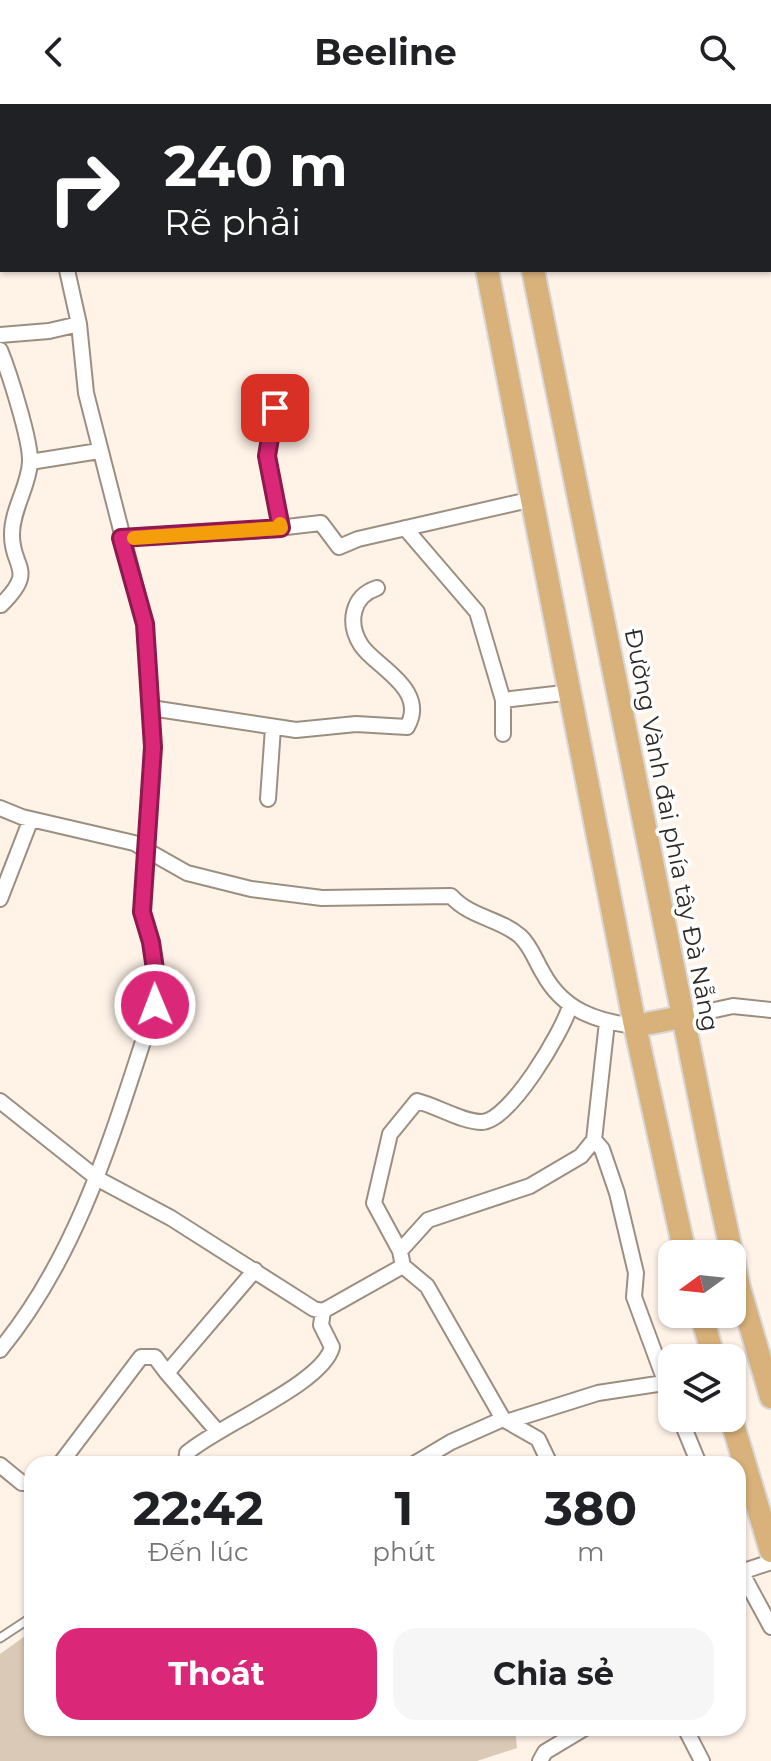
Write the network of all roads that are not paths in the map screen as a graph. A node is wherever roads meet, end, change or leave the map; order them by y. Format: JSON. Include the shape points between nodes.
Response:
{"nodes":[{"id":1,"x":67,"y":272,"type":"edge"},
{"id":2,"x":487,"y":272,"type":"edge"},
{"id":3,"x":533,"y":272,"type":"edge"},
{"id":4,"x":79,"y":324,"type":"junction"},
{"id":5,"x":0,"y":335,"type":"edge"},
{"id":6,"x":0,"y":350,"type":"edge"},
{"id":7,"x":260,"y":396,"type":"dead end"},
{"id":8,"x":99,"y":451,"type":"junction"},
{"id":9,"x":30,"y":462,"type":"junction"},
{"id":10,"x":533,"y":499,"type":"junction"},
{"id":11,"x":281,"y":528,"type":"junction"},
{"id":12,"x":405,"y":528,"type":"junction"},
{"id":13,"x":121,"y":538,"type":"junction"},
{"id":14,"x":377,"y":588,"type":"dead end"},
{"id":15,"x":1,"y":605,"type":"edge"},
{"id":16,"x":572,"y":692,"type":"junction"},
{"id":17,"x":503,"y":700,"type":"junction"},
{"id":18,"x":151,"y":708,"type":"junction"},
{"id":19,"x":273,"y":728,"type":"junction"},
{"id":20,"x":503,"y":734,"type":"dead end"},
{"id":21,"x":268,"y":799,"type":"dead end"},
{"id":22,"x":0,"y":808,"type":"edge"},
{"id":23,"x":31,"y":819,"type":"junction"},
{"id":24,"x":148,"y":854,"type":"junction"},
{"id":25,"x":0,"y":899,"type":"edge"},
{"id":26,"x":570,"y":1006,"type":"junction"},
{"id":27,"x":771,"y":1010,"type":"edge"},
{"id":28,"x":682,"y":1017,"type":"junction"},
{"id":29,"x":607,"y":1022,"type":"junction"},
{"id":30,"x":635,"y":1026,"type":"junction"},
{"id":31,"x":0,"y":1101,"type":"edge"},
{"id":32,"x":594,"y":1140,"type":"junction"},
{"id":33,"x":98,"y":1179,"type":"junction"},
{"id":34,"x":682,"y":1240,"type":"edge"},
{"id":35,"x":400,"y":1251,"type":"junction"},
{"id":36,"x":403,"y":1266,"type":"junction"},
{"id":37,"x":255,"y":1270,"type":"junction"},
{"id":38,"x":323,"y":1311,"type":"junction"},
{"id":39,"x":0,"y":1350,"type":"edge"},
{"id":40,"x":658,"y":1366,"type":"edge"},
{"id":41,"x":167,"y":1373,"type":"junction"},
{"id":42,"x":658,"y":1384,"type":"edge"},
{"id":43,"x":771,"y":1397,"type":"edge"},
{"id":44,"x":506,"y":1420,"type":"junction"},
{"id":45,"x":217,"y":1431,"type":"junction"},
{"id":46,"x":686,"y":1432,"type":"edge"},
{"id":47,"x":735,"y":1432,"type":"edge"},
{"id":48,"x":66,"y":1456,"type":"edge"},
{"id":49,"x":187,"y":1456,"type":"edge"},
{"id":50,"x":427,"y":1456,"type":"edge"},
{"id":51,"x":546,"y":1456,"type":"edge"},
{"id":52,"x":696,"y":1456,"type":"edge"},
{"id":53,"x":742,"y":1456,"type":"edge"},
{"id":54,"x":0,"y":1465,"type":"edge"},
{"id":55,"x":746,"y":1468,"type":"edge"},
{"id":56,"x":24,"y":1483,"type":"edge"},
{"id":57,"x":771,"y":1551,"type":"edge"},
{"id":58,"x":771,"y":1562,"type":"edge"},
{"id":59,"x":746,"y":1569,"type":"edge"},
{"id":60,"x":746,"y":1583,"type":"edge"},
{"id":61,"x":24,"y":1622,"type":"edge"},
{"id":62,"x":771,"y":1627,"type":"edge"},
{"id":63,"x":0,"y":1638,"type":"edge"},
{"id":64,"x":572,"y":1736,"type":"edge"},
{"id":65,"x":689,"y":1736,"type":"edge"},
{"id":66,"x":540,"y":1761,"type":"edge"},
{"id":67,"x":702,"y":1761,"type":"edge"}],
"edges":[{"from":1,"to":4,"type":"street"},
{"from":2,"to":10,"type":"main road"},
{"from":3,"to":28,"type":"main road","name":"Đường Vành đai phía tây Đà Nẵng"},
{"from":4,"to":5,"type":"street"},
{"from":4,"to":8,"type":"street"},
{"from":6,"to":9,"type":"street"},
{"from":7,"to":11,"type":"street","via":[[276,413],[267,456]]},
{"from":8,"to":9,"type":"street"},
{"from":8,"to":13,"type":"street"},
{"from":9,"to":15,"type":"street","via":[[12,526],[19,582]]},
{"from":10,"to":12,"type":"street"},
{"from":10,"to":16,"type":"main road"},
{"from":11,"to":12,"type":"street","via":[[321,523],[339,547]]},
{"from":11,"to":13,"type":"street"},
{"from":12,"to":17,"type":"street","via":[[477,612]]},
{"from":13,"to":18,"type":"street","via":[[145,624]]},
{"from":14,"to":19,"type":"street","via":[[357,600],[355,627],[367,653],[404,687],[410,724],[399,729],[356,724]]},
{"from":16,"to":17,"type":"street"},
{"from":16,"to":30,"type":"main road"},
{"from":17,"to":20,"type":"street"},
{"from":18,"to":19,"type":"street"},
{"from":18,"to":24,"type":"street"},
{"from":19,"to":21,"type":"street"},
{"from":22,"to":23,"type":"street"},
{"from":23,"to":24,"type":"street","via":[[134,843]]},
{"from":23,"to":25,"type":"street"},
{"from":24,"to":26,"type":"street","via":[[187,873],[251,889],[322,898],[451,896],[473,915],[522,938],[555,993]]},
{"from":24,"to":33,"type":"street","via":[[142,912],[157,983],[155,1005]]},
{"from":26,"to":29,"type":"street"},
{"from":26,"to":35,"type":"street","via":[[548,1051],[499,1115],[481,1122],[417,1101],[390,1134],[374,1203]]},
{"from":27,"to":28,"type":"street","via":[[733,1006]]},
{"from":28,"to":30,"type":"main road"},
{"from":28,"to":43,"type":"main road","name":"Đường Vành đai phía tây Đà Nẵng","via":[[739,1287]]},
{"from":29,"to":30,"type":"street"},
{"from":29,"to":32,"type":"street"},
{"from":30,"to":34,"type":"main road"},
{"from":31,"to":33,"type":"street"},
{"from":32,"to":35,"type":"street","via":[[581,1156],[530,1186],[428,1220]]},
{"from":32,"to":40,"type":"street","via":[[617,1193],[636,1273],[634,1297]]},
{"from":33,"to":37,"type":"street"},
{"from":33,"to":39,"type":"street","via":[[71,1239]]},
{"from":35,"to":36,"type":"street"},
{"from":36,"to":38,"type":"street"},
{"from":36,"to":44,"type":"street","via":[[427,1286]]},
{"from":37,"to":38,"type":"street"},
{"from":37,"to":41,"type":"street"},
{"from":38,"to":45,"type":"street","via":[[321,1325],[332,1347],[326,1359],[291,1389]]},
{"from":41,"to":45,"type":"street"},
{"from":41,"to":48,"type":"street","via":[[155,1357],[141,1357]]},
{"from":42,"to":44,"type":"street","via":[[598,1393]]},
{"from":44,"to":50,"type":"street"},
{"from":44,"to":51,"type":"street","via":[[538,1439]]},
{"from":45,"to":49,"type":"street"},
{"from":46,"to":52,"type":"street"},
{"from":47,"to":53,"type":"main road"},
{"from":54,"to":56,"type":"street"},
{"from":55,"to":57,"type":"main road"},
{"from":58,"to":59,"type":"street"},
{"from":60,"to":62,"type":"street"},
{"from":61,"to":63,"type":"lane"},
{"from":64,"to":66,"type":"street"},
{"from":65,"to":67,"type":"street"}]}
